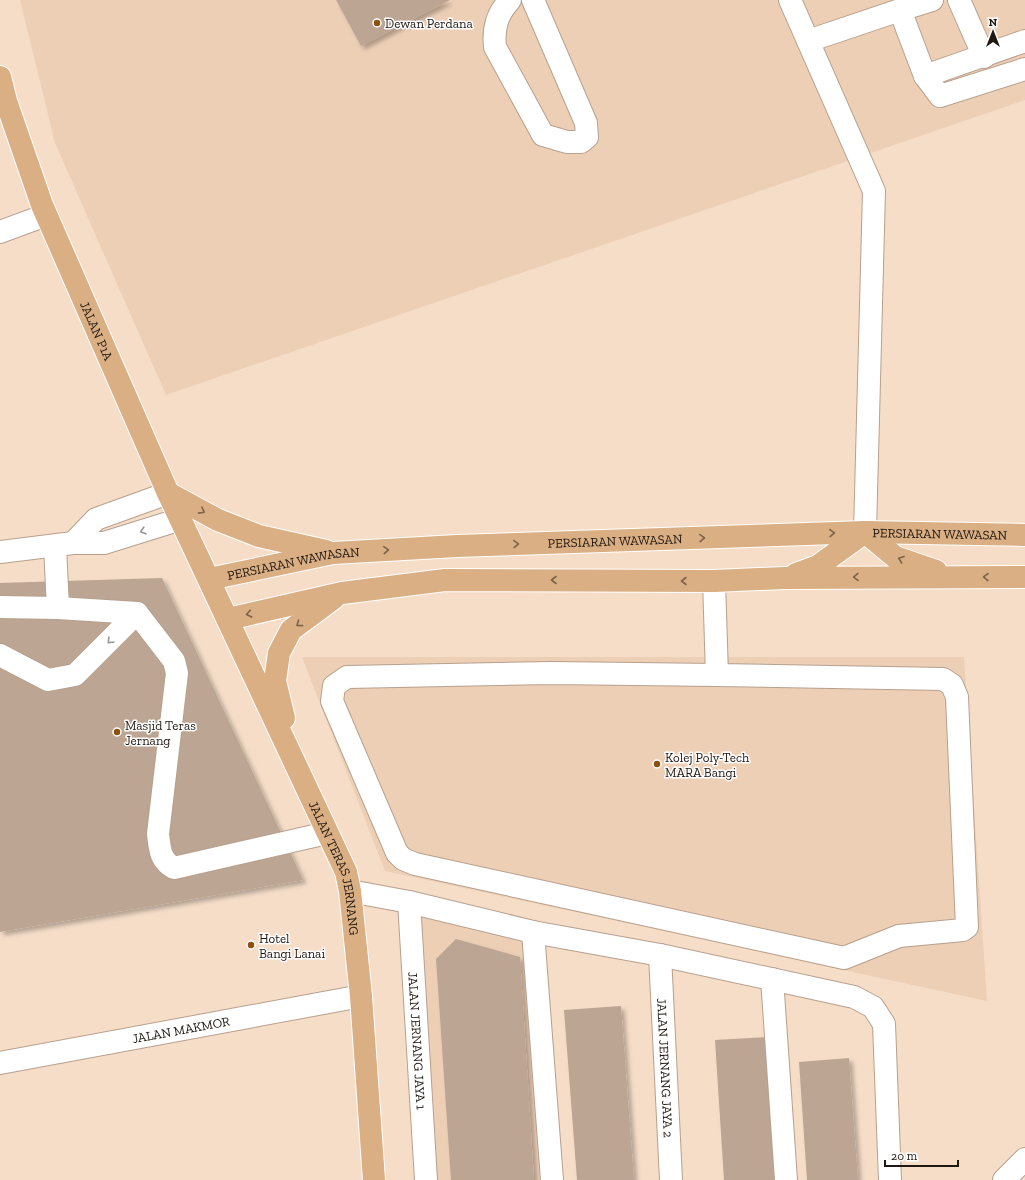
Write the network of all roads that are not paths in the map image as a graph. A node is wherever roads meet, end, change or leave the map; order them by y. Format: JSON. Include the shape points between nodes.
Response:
{"nodes":[{"id":1,"x":510,"y":0,"type":"edge"},
{"id":2,"x":533,"y":0,"type":"edge"},
{"id":3,"x":790,"y":0,"type":"edge"},
{"id":4,"x":932,"y":0,"type":"edge"},
{"id":5,"x":960,"y":0,"type":"edge"},
{"id":6,"x":900,"y":10,"type":"junction"},
{"id":7,"x":808,"y":41,"type":"junction"},
{"id":8,"x":1025,"y":42,"type":"edge"},
{"id":9,"x":984,"y":56,"type":"junction"},
{"id":10,"x":1025,"y":69,"type":"edge"},
{"id":11,"x":925,"y":76,"type":"junction"},
{"id":12,"x":0,"y":77,"type":"edge"},
{"id":13,"x":46,"y":215,"type":"junction"},
{"id":14,"x":0,"y":232,"type":"edge"},
{"id":15,"x":168,"y":493,"type":"junction"},
{"id":16,"x":181,"y":519,"type":"junction"},
{"id":17,"x":865,"y":532,"type":"junction"},
{"id":18,"x":1025,"y":535,"type":"edge"},
{"id":19,"x":64,"y":544,"type":"junction"},
{"id":20,"x":0,"y":552,"type":"edge"},
{"id":21,"x":333,"y":553,"type":"junction"},
{"id":22,"x":951,"y":576,"type":"junction"},
{"id":23,"x":1025,"y":577,"type":"edge"},
{"id":24,"x":784,"y":578,"type":"junction"},
{"id":25,"x":209,"y":579,"type":"junction"},
{"id":26,"x":714,"y":581,"type":"junction"},
{"id":27,"x":342,"y":593,"type":"junction"},
{"id":28,"x":0,"y":607,"type":"edge"},
{"id":29,"x":58,"y":608,"type":"junction"},
{"id":30,"x":137,"y":614,"type":"junction"},
{"id":31,"x":228,"y":619,"type":"junction"},
{"id":32,"x":0,"y":655,"type":"edge"},
{"id":33,"x":717,"y":675,"type":"junction"},
{"id":34,"x":294,"y":760,"type":"junction"},
{"id":35,"x":327,"y":833,"type":"junction"},
{"id":36,"x":350,"y":891,"type":"junction"},
{"id":37,"x":410,"y":902,"type":"junction"},
{"id":38,"x":533,"y":932,"type":"junction"},
{"id":39,"x":660,"y":955,"type":"junction"},
{"id":40,"x":772,"y":979,"type":"junction"},
{"id":41,"x":361,"y":996,"type":"junction"},
{"id":42,"x":0,"y":1063,"type":"edge"},
{"id":43,"x":1025,"y":1159,"type":"edge"},
{"id":44,"x":374,"y":1180,"type":"edge"},
{"id":45,"x":426,"y":1180,"type":"edge"},
{"id":46,"x":552,"y":1180,"type":"edge"},
{"id":47,"x":671,"y":1180,"type":"edge"},
{"id":48,"x":786,"y":1180,"type":"edge"},
{"id":49,"x":890,"y":1180,"type":"edge"},
{"id":50,"x":1004,"y":1180,"type":"edge"}],
"edges":[{"from":1,"to":2,"type":"street","via":[[501,10],[496,22],[495,47],[543,135],[567,142],[581,142],[587,137],[586,123]]},
{"from":3,"to":7,"type":"street"},
{"from":4,"to":6,"type":"street"},
{"from":5,"to":9,"type":"street"},
{"from":6,"to":7,"type":"street"},
{"from":6,"to":11,"type":"street"},
{"from":7,"to":17,"type":"street","via":[[874,191]]},
{"from":8,"to":9,"type":"street"},
{"from":9,"to":11,"type":"street"},
{"from":10,"to":11,"type":"street","via":[[942,96]]},
{"from":12,"to":13,"type":"main road","name":"JALAN P1A"},
{"from":13,"to":14,"type":"street"},
{"from":13,"to":15,"type":"main road","name":"JALAN P1A"},
{"from":15,"to":16,"type":"main road","name":"JALAN P1A"},
{"from":15,"to":19,"type":"street","via":[[96,519]]},
{"from":15,"to":21,"type":"main road","one_way":true,"via":[[218,520],[260,536]]},
{"from":16,"to":19,"type":"street","one_way":true,"via":[[104,543]]},
{"from":16,"to":25,"type":"main road","name":"JALAN P1A"},
{"from":17,"to":18,"type":"main road","name":"PERSIARAN WAWASAN"},
{"from":21,"to":17,"type":"main road","name":"PERSIARAN WAWASAN","one_way":true,"via":[[457,546]]},
{"from":22,"to":17,"type":"main road","one_way":true,"via":[[895,557]]},
{"from":17,"to":24,"type":"main road","via":[[818,566]]},
{"from":19,"to":20,"type":"street"},
{"from":19,"to":29,"type":"street"},
{"from":21,"to":25,"type":"main road","name":"PERSIARAN WAWASAN"},
{"from":23,"to":22,"type":"main road","one_way":true},
{"from":22,"to":24,"type":"main road","one_way":true},
{"from":24,"to":26,"type":"main road"},
{"from":25,"to":31,"type":"main road","name":"JALAN TERAS JERNANG"},
{"from":26,"to":27,"type":"main road","one_way":true,"via":[[446,580]]},
{"from":26,"to":33,"type":"street"},
{"from":27,"to":31,"type":"main road","one_way":true},
{"from":27,"to":34,"type":"main road","one_way":true,"via":[[291,630],[279,653],[275,681]]},
{"from":28,"to":29,"type":"street"},
{"from":29,"to":30,"type":"street"},
{"from":30,"to":32,"type":"street","one_way":true,"via":[[75,675],[48,680]]},
{"from":30,"to":35,"type":"street","via":[[177,666],[158,834],[165,863],[174,868]]},
{"from":31,"to":34,"type":"main road","name":"JALAN TERAS JERNANG"},
{"from":33,"to":33,"type":"street","via":[[552,673],[347,677],[334,686],[332,701],[397,853],[415,864],[844,958],[899,936],[963,930],[967,927],[956,697],[952,685],[943,679]]},
{"from":34,"to":35,"type":"main road","name":"JALAN TERAS JERNANG"},
{"from":35,"to":36,"type":"main road","name":"JALAN TERAS JERNANG","via":[[346,872]]},
{"from":36,"to":37,"type":"street"},
{"from":36,"to":41,"type":"main road","name":"JALAN TERAS JERNANG"},
{"from":37,"to":38,"type":"street"},
{"from":37,"to":45,"type":"street","name":"JALAN JERNANG JAYA 1"},
{"from":38,"to":39,"type":"street"},
{"from":38,"to":46,"type":"street"},
{"from":39,"to":40,"type":"street"},
{"from":39,"to":47,"type":"street","name":"JALAN JERNANG JAYA 2"},
{"from":40,"to":48,"type":"street"},
{"from":40,"to":49,"type":"street","via":[[854,997],[873,1007],[884,1024]]},
{"from":41,"to":42,"type":"street","name":"JALAN MAKMOR"},
{"from":41,"to":44,"type":"main road","name":"JALAN TERAS JERNANG"},
{"from":43,"to":50,"type":"street"}]}
